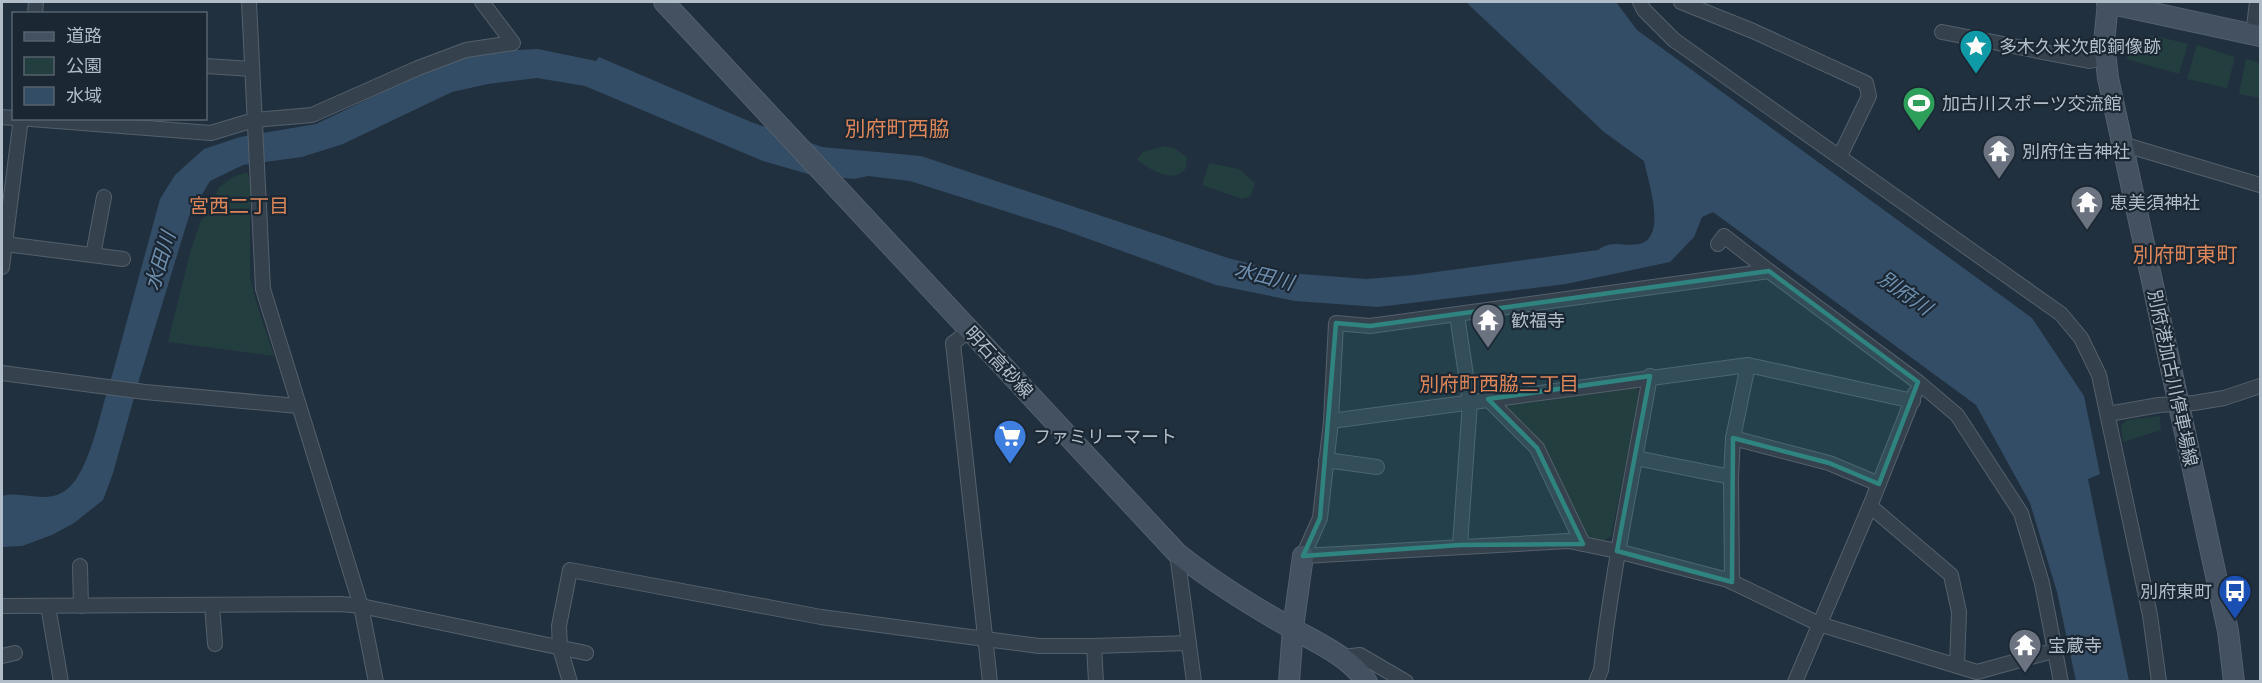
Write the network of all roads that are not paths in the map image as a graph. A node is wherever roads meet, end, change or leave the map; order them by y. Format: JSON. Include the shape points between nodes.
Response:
{"nodes":[{"id":1,"x":249,"y":2,"type":"edge"},
{"id":2,"x":482,"y":2,"type":"edge"},
{"id":3,"x":664,"y":2,"type":"edge"},
{"id":4,"x":1640,"y":2,"type":"edge"},
{"id":5,"x":1681,"y":2,"type":"edge"},
{"id":6,"x":2106,"y":2,"type":"edge"},
{"id":7,"x":2257,"y":2,"type":"edge"},
{"id":8,"x":1941,"y":32,"type":"dead end"},
{"id":9,"x":2257,"y":35,"type":"edge"},
{"id":10,"x":2106,"y":58,"type":"junction"},
{"id":11,"x":207,"y":66,"type":"edge"},
{"id":12,"x":252,"y":69,"type":"junction"},
{"id":13,"x":20,"y":120,"type":"edge"},
{"id":14,"x":34,"y":120,"type":"edge"},
{"id":15,"x":254,"y":120,"type":"junction"},
{"id":16,"x":2122,"y":144,"type":"junction"},
{"id":17,"x":1839,"y":156,"type":"junction"},
{"id":18,"x":2260,"y":185,"type":"edge"},
{"id":19,"x":104,"y":197,"type":"dead end"},
{"id":20,"x":5,"y":244,"type":"junction"},
{"id":21,"x":1718,"y":244,"type":"dead end"},
{"id":22,"x":93,"y":255,"type":"junction"},
{"id":23,"x":123,"y":258,"type":"dead end"},
{"id":24,"x":2,"y":267,"type":"edge"},
{"id":25,"x":1769,"y":272,"type":"junction"},
{"id":26,"x":1457,"y":315,"type":"junction"},
{"id":27,"x":970,"y":330,"type":"junction"},
{"id":28,"x":1748,"y":364,"type":"junction"},
{"id":29,"x":2,"y":373,"type":"edge"},
{"id":30,"x":1650,"y":376,"type":"junction"},
{"id":31,"x":1918,"y":382,"type":"junction"},
{"id":32,"x":2260,"y":386,"type":"edge"},
{"id":33,"x":1488,"y":399,"type":"junction"},
{"id":34,"x":1913,"y":401,"type":"junction"},
{"id":35,"x":1470,"y":402,"type":"junction"},
{"id":36,"x":2179,"y":402,"type":"junction"},
{"id":37,"x":298,"y":406,"type":"junction"},
{"id":38,"x":2108,"y":414,"type":"junction"},
{"id":39,"x":1330,"y":421,"type":"junction"},
{"id":40,"x":1733,"y":438,"type":"junction"},
{"id":41,"x":1636,"y":458,"type":"junction"},
{"id":42,"x":1326,"y":460,"type":"junction"},
{"id":43,"x":1377,"y":467,"type":"dead end"},
{"id":44,"x":1731,"y":477,"type":"junction"},
{"id":45,"x":1879,"y":484,"type":"junction"},
{"id":46,"x":1870,"y":506,"type":"junction"},
{"id":47,"x":1583,"y":544,"type":"junction"},
{"id":48,"x":1460,"y":545,"type":"junction"},
{"id":49,"x":1617,"y":551,"type":"junction"},
{"id":50,"x":1177,"y":553,"type":"junction"},
{"id":51,"x":1303,"y":556,"type":"junction"},
{"id":52,"x":80,"y":566,"type":"dead end"},
{"id":53,"x":1731,"y":582,"type":"junction"},
{"id":54,"x":212,"y":605,"type":"junction"},
{"id":55,"x":2,"y":606,"type":"edge"},
{"id":56,"x":48,"y":606,"type":"junction"},
{"id":57,"x":81,"y":606,"type":"junction"},
{"id":58,"x":361,"y":606,"type":"junction"},
{"id":59,"x":1819,"y":624,"type":"junction"},
{"id":60,"x":1293,"y":628,"type":"junction"},
{"id":61,"x":986,"y":639,"type":"junction"},
{"id":62,"x":1189,"y":643,"type":"junction"},
{"id":63,"x":215,"y":644,"type":"dead end"},
{"id":64,"x":1094,"y":646,"type":"junction"},
{"id":65,"x":560,"y":648,"type":"junction"},
{"id":66,"x":2053,"y":651,"type":"junction"},
{"id":67,"x":586,"y":653,"type":"dead end"},
{"id":68,"x":1344,"y":657,"type":"junction"},
{"id":69,"x":1962,"y":672,"type":"edge"},
{"id":70,"x":61,"y":681,"type":"edge"},
{"id":71,"x":376,"y":681,"type":"edge"},
{"id":72,"x":570,"y":681,"type":"edge"},
{"id":73,"x":990,"y":681,"type":"edge"},
{"id":74,"x":1096,"y":681,"type":"edge"},
{"id":75,"x":1194,"y":681,"type":"edge"},
{"id":76,"x":1289,"y":681,"type":"edge"},
{"id":77,"x":1367,"y":681,"type":"edge"},
{"id":78,"x":1406,"y":681,"type":"edge"},
{"id":79,"x":1596,"y":681,"type":"edge"},
{"id":80,"x":1795,"y":681,"type":"edge"},
{"id":81,"x":2061,"y":681,"type":"edge"},
{"id":82,"x":2159,"y":681,"type":"edge"},
{"id":83,"x":2234,"y":681,"type":"edge"}],
"edges":[{"from":1,"to":12,"type":"street"},
{"from":2,"to":15,"type":"street","via":[[513,43],[466,50],[312,115]]},
{"from":3,"to":27,"type":"main road","name":"明石高砂線"},
{"from":4,"to":17,"type":"street","via":[[1674,40]]},
{"from":5,"to":17,"type":"street","via":[[1866,83],[1869,96]]},
{"from":6,"to":9,"type":"main road"},
{"from":6,"to":10,"type":"main road","name":"別府港加古川停車場線"},
{"from":7,"to":9,"type":"street"},
{"from":8,"to":10,"type":"street","via":[[2089,61]]},
{"from":10,"to":16,"type":"main road","name":"別府港加古川停車場線"},
{"from":11,"to":12,"type":"street"},
{"from":12,"to":15,"type":"street"},
{"from":13,"to":20,"type":"street"},
{"from":14,"to":15,"type":"street","via":[[211,133]]},
{"from":15,"to":37,"type":"street","via":[[263,289]]},
{"from":16,"to":18,"type":"street"},
{"from":16,"to":36,"type":"main road","name":"別府港加古川停車場線"},
{"from":17,"to":38,"type":"street","via":[[2061,314],[2081,338],[2099,375]]},
{"from":19,"to":22,"type":"street"},
{"from":20,"to":22,"type":"street"},
{"from":20,"to":24,"type":"street"},
{"from":21,"to":25,"type":"street","via":[[1724,236]]},
{"from":22,"to":23,"type":"street"},
{"from":25,"to":26,"type":"street"},
{"from":25,"to":31,"type":"street"},
{"from":26,"to":35,"type":"street"},
{"from":26,"to":39,"type":"street","via":[[1370,326],[1336,323]]},
{"from":27,"to":50,"type":"main road","name":"明石高砂線"},
{"from":27,"to":61,"type":"street","via":[[953,344]]},
{"from":28,"to":30,"type":"street"},
{"from":28,"to":34,"type":"street"},
{"from":28,"to":40,"type":"street"},
{"from":29,"to":37,"type":"street","via":[[145,392]]},
{"from":30,"to":33,"type":"street"},
{"from":30,"to":41,"type":"street"},
{"from":31,"to":34,"type":"street"},
{"from":31,"to":66,"type":"street","via":[[1957,415],[2021,513],[2042,583]]},
{"from":32,"to":36,"type":"street","via":[[2224,398]]},
{"from":33,"to":35,"type":"street"},
{"from":33,"to":47,"type":"street","via":[[1537,448]]},
{"from":34,"to":45,"type":"street"},
{"from":35,"to":39,"type":"street"},
{"from":35,"to":48,"type":"street"},
{"from":36,"to":38,"type":"street"},
{"from":36,"to":83,"type":"main road","name":"別府港加古川停車場線","via":[[2228,631]]},
{"from":37,"to":58,"type":"street"},
{"from":38,"to":82,"type":"street","via":[[2150,615]]},
{"from":39,"to":42,"type":"street"},
{"from":40,"to":44,"type":"street"},
{"from":40,"to":45,"type":"street","via":[[1829,463]]},
{"from":41,"to":44,"type":"street"},
{"from":41,"to":49,"type":"street"},
{"from":42,"to":43,"type":"street"},
{"from":42,"to":51,"type":"street","via":[[1320,518]]},
{"from":44,"to":53,"type":"street"},
{"from":45,"to":46,"type":"street"},
{"from":46,"to":59,"type":"street"},
{"from":46,"to":69,"type":"street","via":[[1951,575],[1959,612]]},
{"from":47,"to":48,"type":"street","via":[[1569,540]]},
{"from":47,"to":49,"type":"street"},
{"from":48,"to":51,"type":"street"},
{"from":49,"to":53,"type":"street"},
{"from":49,"to":79,"type":"street","via":[[1601,670]]},
{"from":50,"to":60,"type":"main road","name":"明石高砂線","via":[[1214,582]]},
{"from":50,"to":62,"type":"street"},
{"from":51,"to":60,"type":"main road"},
{"from":52,"to":57,"type":"street"},
{"from":53,"to":59,"type":"street"},
{"from":54,"to":57,"type":"street"},
{"from":54,"to":58,"type":"street"},
{"from":54,"to":63,"type":"street"},
{"from":55,"to":56,"type":"street"},
{"from":56,"to":57,"type":"street"},
{"from":56,"to":70,"type":"street"},
{"from":58,"to":65,"type":"street"},
{"from":58,"to":71,"type":"street"},
{"from":59,"to":69,"type":"street"},
{"from":59,"to":80,"type":"street"},
{"from":60,"to":68,"type":"main road","name":"明石高砂線"},
{"from":60,"to":76,"type":"main road"},
{"from":61,"to":64,"type":"street","via":[[1039,646]]},
{"from":61,"to":65,"type":"street","via":[[821,617],[570,570],[559,626]]},
{"from":61,"to":73,"type":"street"},
{"from":62,"to":64,"type":"street"},
{"from":62,"to":75,"type":"street"},
{"from":64,"to":74,"type":"street"},
{"from":65,"to":67,"type":"street"},
{"from":65,"to":72,"type":"street"},
{"from":66,"to":69,"type":"street","via":[[1977,672]]},
{"from":66,"to":81,"type":"street"},
{"from":68,"to":77,"type":"main road","name":"明石高砂線"},
{"from":68,"to":78,"type":"street","via":[[1360,655]]}]}
